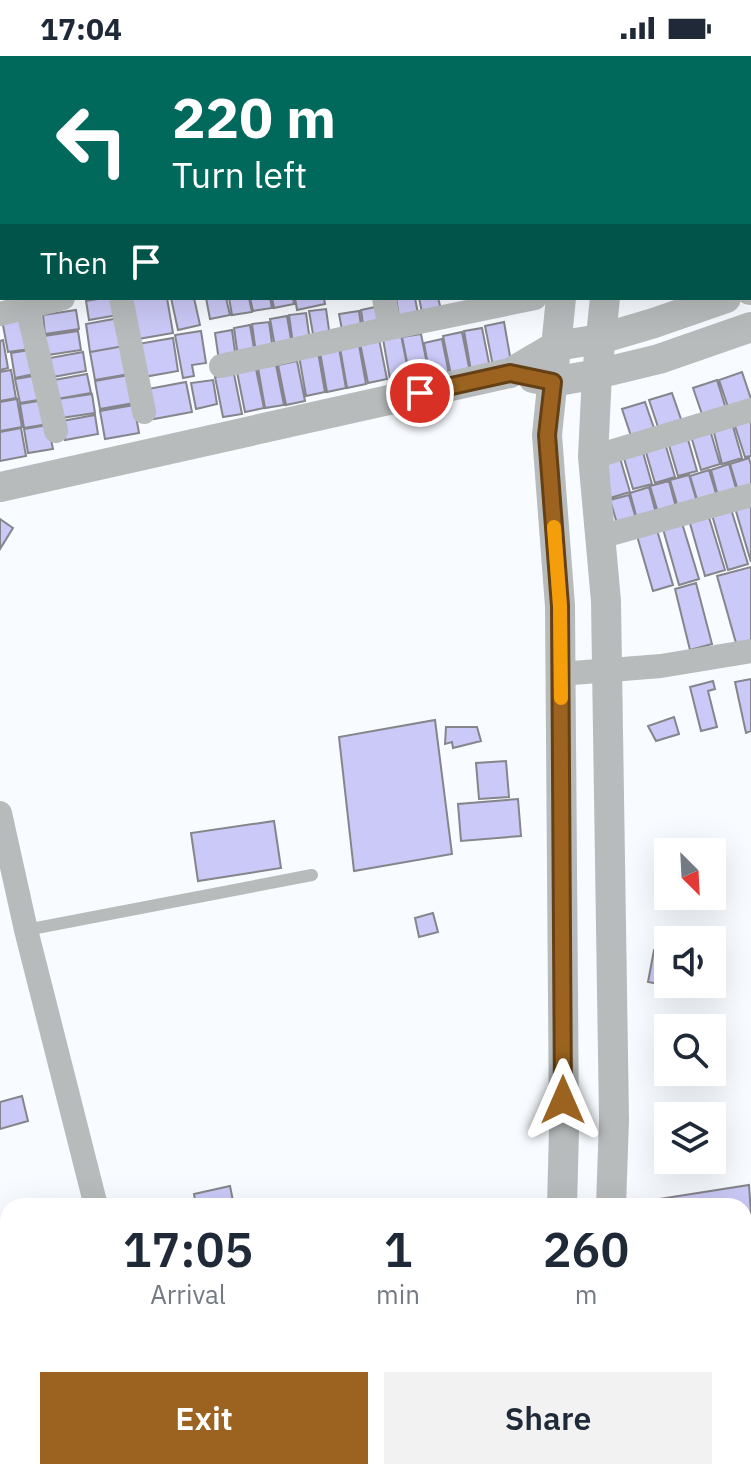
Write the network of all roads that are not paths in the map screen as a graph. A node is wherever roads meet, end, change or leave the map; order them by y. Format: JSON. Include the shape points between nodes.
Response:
{"nodes":[{"id":1,"x":121,"y":300,"type":"edge"},
{"id":2,"x":384,"y":300,"type":"edge"},
{"id":3,"x":525,"y":300,"type":"edge"},
{"id":4,"x":561,"y":300,"type":"edge"},
{"id":5,"x":605,"y":300,"type":"edge"},
{"id":6,"x":720,"y":300,"type":"edge"},
{"id":7,"x":26,"y":302,"type":"edge"},
{"id":8,"x":0,"y":314,"type":"edge"},
{"id":9,"x":751,"y":327,"type":"edge"},
{"id":10,"x":390,"y":328,"type":"junction"},
{"id":11,"x":600,"y":339,"type":"junction"},
{"id":12,"x":556,"y":346,"type":"junction"},
{"id":13,"x":221,"y":366,"type":"dead end"},
{"id":14,"x":510,"y":373,"type":"junction"},
{"id":15,"x":597,"y":374,"type":"junction"},
{"id":16,"x":553,"y":382,"type":"junction"},
{"id":17,"x":751,"y":410,"type":"edge"},
{"id":18,"x":144,"y":412,"type":"dead end"},
{"id":19,"x":56,"y":431,"type":"dead end"},
{"id":20,"x":593,"y":457,"type":"junction"},
{"id":21,"x":0,"y":487,"type":"edge"},
{"id":22,"x":751,"y":495,"type":"edge"},
{"id":23,"x":600,"y":537,"type":"junction"},
{"id":24,"x":751,"y":651,"type":"edge"},
{"id":25,"x":751,"y":665,"type":"edge"},
{"id":26,"x":607,"y":670,"type":"junction"},
{"id":27,"x":560,"y":674,"type":"junction"},
{"id":28,"x":676,"y":681,"type":"dead end"},
{"id":29,"x":0,"y":813,"type":"edge"},
{"id":30,"x":312,"y":875,"type":"dead end"},
{"id":31,"x":26,"y":930,"type":"junction"},
{"id":32,"x":94,"y":1198,"type":"edge"},
{"id":33,"x":562,"y":1198,"type":"edge"},
{"id":34,"x":611,"y":1198,"type":"edge"}],
"edges":[{"from":1,"to":18,"type":"street"},
{"from":2,"to":10,"type":"street"},
{"from":3,"to":10,"type":"street"},
{"from":4,"to":12,"type":"street"},
{"from":5,"to":11,"type":"street"},
{"from":6,"to":11,"type":"street"},
{"from":7,"to":8,"type":"street"},
{"from":7,"to":19,"type":"street"},
{"from":9,"to":15,"type":"street"},
{"from":10,"to":13,"type":"street"},
{"from":11,"to":12,"type":"street"},
{"from":11,"to":15,"type":"street"},
{"from":12,"to":14,"type":"street"},
{"from":12,"to":16,"type":"street"},
{"from":14,"to":16,"type":"street"},
{"from":14,"to":21,"type":"street"},
{"from":15,"to":16,"type":"street"},
{"from":15,"to":20,"type":"street"},
{"from":16,"to":27,"type":"street","via":[[547,435]]},
{"from":17,"to":20,"type":"street"},
{"from":20,"to":23,"type":"street"},
{"from":22,"to":23,"type":"street"},
{"from":23,"to":26,"type":"street"},
{"from":24,"to":26,"type":"street"},
{"from":25,"to":28,"type":"street"},
{"from":26,"to":27,"type":"street"},
{"from":26,"to":34,"type":"street"},
{"from":27,"to":33,"type":"street"},
{"from":29,"to":31,"type":"street"},
{"from":30,"to":31,"type":"lane"},
{"from":31,"to":32,"type":"street"}]}
